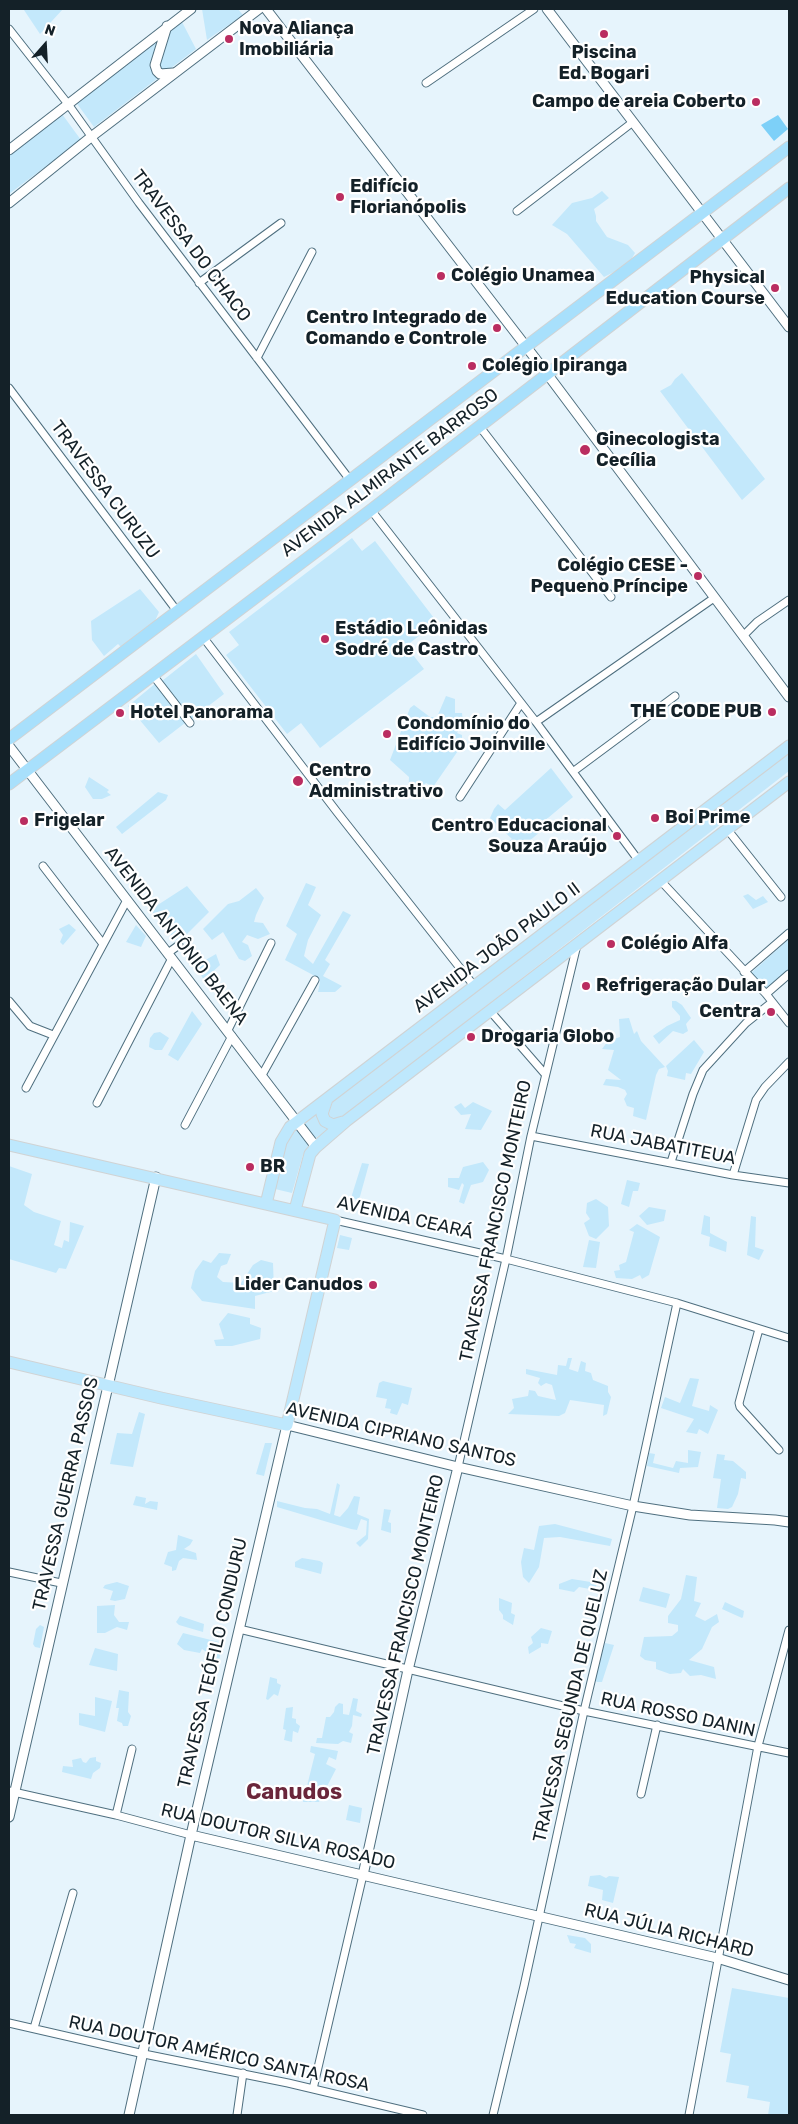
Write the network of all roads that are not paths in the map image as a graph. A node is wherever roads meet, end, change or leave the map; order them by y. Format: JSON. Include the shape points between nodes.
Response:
{"nodes":[{"id":1,"x":191,"y":9,"type":"edge"},
{"id":2,"x":259,"y":9,"type":"edge"},
{"id":3,"x":266,"y":9,"type":"edge"},
{"id":4,"x":534,"y":9,"type":"edge"},
{"id":5,"x":547,"y":9,"type":"edge"},
{"id":6,"x":168,"y":26,"type":"junction"},
{"id":7,"x":9,"y":31,"type":"edge"},
{"id":8,"x":174,"y":73,"type":"junction"},
{"id":9,"x":426,"y":83,"type":"dead end"},
{"id":10,"x":68,"y":104,"type":"junction"},
{"id":11,"x":633,"y":122,"type":"junction"},
{"id":12,"x":92,"y":137,"type":"junction"},
{"id":13,"x":789,"y":147,"type":"edge"},
{"id":14,"x":11,"y":149,"type":"edge"},
{"id":15,"x":9,"y":156,"type":"edge"},
{"id":16,"x":789,"y":188,"type":"edge"},
{"id":17,"x":9,"y":203,"type":"edge"},
{"id":18,"x":517,"y":211,"type":"dead end"},
{"id":19,"x":702,"y":212,"type":"junction"},
{"id":20,"x":280,"y":223,"type":"dead end"},
{"id":21,"x":723,"y":238,"type":"junction"},
{"id":22,"x":312,"y":252,"type":"dead end"},
{"id":23,"x":199,"y":283,"type":"junction"},
{"id":24,"x":789,"y":326,"type":"edge"},
{"id":25,"x":525,"y":346,"type":"junction"},
{"id":26,"x":257,"y":358,"type":"junction"},
{"id":27,"x":548,"y":375,"type":"junction"},
{"id":28,"x":9,"y":388,"type":"edge"},
{"id":29,"x":480,"y":427,"type":"junction"},
{"id":30,"x":350,"y":480,"type":"junction"},
{"id":31,"x":371,"y":510,"type":"junction"},
{"id":32,"x":611,"y":597,"type":"dead end"},
{"id":33,"x":714,"y":598,"type":"junction"},
{"id":34,"x":789,"y":600,"type":"edge"},
{"id":35,"x":178,"y":611,"type":"junction"},
{"id":36,"x":743,"y":636,"type":"junction"},
{"id":37,"x":203,"y":637,"type":"junction"},
{"id":38,"x":152,"y":674,"type":"junction"},
{"id":39,"x":675,"y":696,"type":"dead end"},
{"id":40,"x":789,"y":697,"type":"edge"},
{"id":41,"x":521,"y":703,"type":"junction"},
{"id":42,"x":536,"y":722,"type":"junction"},
{"id":43,"x":190,"y":723,"type":"dead end"},
{"id":44,"x":9,"y":739,"type":"edge"},
{"id":45,"x":9,"y":746,"type":"edge"},
{"id":46,"x":787,"y":749,"type":"edge"},
{"id":47,"x":27,"y":770,"type":"junction"},
{"id":48,"x":574,"y":771,"type":"junction"},
{"id":49,"x":789,"y":782,"type":"edge"},
{"id":50,"x":9,"y":784,"type":"edge"},
{"id":51,"x":460,"y":797,"type":"dead end"},
{"id":52,"x":727,"y":829,"type":"junction"},
{"id":53,"x":639,"y":861,"type":"junction"},
{"id":54,"x":43,"y":866,"type":"dead end"},
{"id":55,"x":660,"y":880,"type":"junction"},
{"id":56,"x":781,"y":897,"type":"dead end"},
{"id":57,"x":128,"y":900,"type":"junction"},
{"id":58,"x":789,"y":933,"type":"edge"},
{"id":59,"x":271,"y":943,"type":"dead end"},
{"id":60,"x":103,"y":944,"type":"junction"},
{"id":61,"x":179,"y":945,"type":"dead end"},
{"id":62,"x":577,"y":945,"type":"junction"},
{"id":63,"x":170,"y":956,"type":"junction"},
{"id":64,"x":744,"y":972,"type":"junction"},
{"id":65,"x":789,"y":974,"type":"edge"},
{"id":66,"x":316,"y":980,"type":"dead end"},
{"id":67,"x":475,"y":987,"type":"junction"},
{"id":68,"x":766,"y":994,"type":"junction"},
{"id":69,"x":9,"y":1001,"type":"edge"},
{"id":70,"x":771,"y":1003,"type":"junction"},
{"id":71,"x":490,"y":1012,"type":"junction"},
{"id":72,"x":789,"y":1023,"type":"edge"},
{"id":73,"x":230,"y":1033,"type":"junction"},
{"id":74,"x":54,"y":1035,"type":"junction"},
{"id":75,"x":789,"y":1062,"type":"edge"},
{"id":76,"x":546,"y":1074,"type":"junction"},
{"id":77,"x":262,"y":1076,"type":"junction"},
{"id":78,"x":26,"y":1088,"type":"dead end"},
{"id":79,"x":328,"y":1099,"type":"junction"},
{"id":80,"x":97,"y":1104,"type":"dead end"},
{"id":81,"x":346,"y":1121,"type":"junction"},
{"id":82,"x":298,"y":1122,"type":"junction"},
{"id":83,"x":185,"y":1126,"type":"dead end"},
{"id":84,"x":530,"y":1136,"type":"junction"},
{"id":85,"x":9,"y":1146,"type":"edge"},
{"id":86,"x":316,"y":1147,"type":"junction"},
{"id":87,"x":671,"y":1162,"type":"junction"},
{"id":88,"x":732,"y":1175,"type":"junction"},
{"id":89,"x":156,"y":1177,"type":"junction"},
{"id":90,"x":789,"y":1183,"type":"edge"},
{"id":91,"x":266,"y":1204,"type":"junction"},
{"id":92,"x":294,"y":1210,"type":"junction"},
{"id":93,"x":335,"y":1220,"type":"junction"},
{"id":94,"x":506,"y":1259,"type":"junction"},
{"id":95,"x":677,"y":1303,"type":"junction"},
{"id":96,"x":759,"y":1329,"type":"junction"},
{"id":97,"x":789,"y":1338,"type":"edge"},
{"id":98,"x":9,"y":1362,"type":"edge"},
{"id":99,"x":109,"y":1386,"type":"junction"},
{"id":100,"x":286,"y":1425,"type":"junction"},
{"id":101,"x":779,"y":1450,"type":"dead end"},
{"id":102,"x":458,"y":1468,"type":"junction"},
{"id":103,"x":633,"y":1506,"type":"junction"},
{"id":104,"x":789,"y":1522,"type":"edge"},
{"id":105,"x":9,"y":1572,"type":"edge"},
{"id":106,"x":61,"y":1583,"type":"junction"},
{"id":107,"x":239,"y":1629,"type":"junction"},
{"id":108,"x":789,"y":1630,"type":"edge"},
{"id":109,"x":408,"y":1670,"type":"junction"},
{"id":110,"x":584,"y":1711,"type":"junction"},
{"id":111,"x":657,"y":1725,"type":"junction"},
{"id":112,"x":758,"y":1746,"type":"junction"},
{"id":113,"x":132,"y":1750,"type":"dead end"},
{"id":114,"x":789,"y":1753,"type":"edge"},
{"id":115,"x":12,"y":1792,"type":"edge"},
{"id":116,"x":641,"y":1794,"type":"dead end"},
{"id":117,"x":116,"y":1815,"type":"junction"},
{"id":118,"x":9,"y":1817,"type":"edge"},
{"id":119,"x":191,"y":1835,"type":"junction"},
{"id":120,"x":363,"y":1874,"type":"junction"},
{"id":121,"x":73,"y":1893,"type":"dead end"},
{"id":122,"x":539,"y":1917,"type":"junction"},
{"id":123,"x":717,"y":1958,"type":"junction"},
{"id":124,"x":789,"y":1980,"type":"edge"},
{"id":125,"x":9,"y":2023,"type":"edge"},
{"id":126,"x":34,"y":2028,"type":"junction"},
{"id":127,"x":144,"y":2054,"type":"junction"},
{"id":128,"x":244,"y":2074,"type":"junction"},
{"id":129,"x":313,"y":2089,"type":"junction"},
{"id":130,"x":130,"y":2115,"type":"edge"},
{"id":131,"x":238,"y":2115,"type":"edge"},
{"id":132,"x":423,"y":2115,"type":"edge"},
{"id":133,"x":493,"y":2115,"type":"edge"},
{"id":134,"x":689,"y":2115,"type":"edge"}],
"edges":[{"from":1,"to":6,"type":"street"},
{"from":2,"to":8,"type":"street"},
{"from":3,"to":25,"type":"street"},
{"from":4,"to":9,"type":"street"},
{"from":5,"to":11,"type":"street"},
{"from":6,"to":8,"type":"street","via":[[155,64],[160,74]]},
{"from":6,"to":10,"type":"street"},
{"from":7,"to":10,"type":"street","name":"TRAVESSA DO CHACO"},
{"from":8,"to":12,"type":"street"},
{"from":10,"to":12,"type":"street","name":"TRAVESSA DO CHACO"},
{"from":10,"to":14,"type":"street"},
{"from":11,"to":18,"type":"street"},
{"from":11,"to":19,"type":"street"},
{"from":12,"to":17,"type":"street"},
{"from":12,"to":23,"type":"street","name":"TRAVESSA DO CHACO"},
{"from":13,"to":19,"type":"highway","name":"AVENIDA ALMIRANTE BARROSO"},
{"from":14,"to":15,"type":"street"},
{"from":16,"to":21,"type":"highway","name":"AVENIDA ALMIRANTE BARROSO"},
{"from":19,"to":21,"type":"street"},
{"from":19,"to":25,"type":"highway","name":"AVENIDA ALMIRANTE BARROSO"},
{"from":20,"to":23,"type":"street"},
{"from":21,"to":24,"type":"street"},
{"from":21,"to":27,"type":"highway","name":"AVENIDA ALMIRANTE BARROSO"},
{"from":22,"to":26,"type":"street"},
{"from":23,"to":26,"type":"street","name":"TRAVESSA DO CHACO"},
{"from":25,"to":27,"type":"street"},
{"from":25,"to":30,"type":"highway","name":"AVENIDA ALMIRANTE BARROSO"},
{"from":26,"to":30,"type":"street","name":"TRAVESSA DO CHACO"},
{"from":27,"to":29,"type":"highway","name":"AVENIDA ALMIRANTE BARROSO"},
{"from":27,"to":33,"type":"street"},
{"from":28,"to":35,"type":"street","name":"TRAVESSA CURUZU"},
{"from":29,"to":31,"type":"highway","name":"AVENIDA ALMIRANTE BARROSO"},
{"from":29,"to":32,"type":"street"},
{"from":30,"to":35,"type":"highway","name":"AVENIDA ALMIRANTE BARROSO"},
{"from":31,"to":37,"type":"highway","name":"AVENIDA ALMIRANTE BARROSO"},
{"from":31,"to":41,"type":"street"},
{"from":33,"to":36,"type":"street"},
{"from":33,"to":42,"type":"street"},
{"from":34,"to":36,"type":"street"},
{"from":35,"to":44,"type":"highway","name":"AVENIDA ALMIRANTE BARROSO"},
{"from":36,"to":40,"type":"street"},
{"from":37,"to":38,"type":"highway","name":"AVENIDA ALMIRANTE BARROSO"},
{"from":37,"to":67,"type":"street"},
{"from":38,"to":43,"type":"street"},
{"from":38,"to":47,"type":"highway","name":"AVENIDA ALMIRANTE BARROSO"},
{"from":39,"to":48,"type":"street"},
{"from":41,"to":42,"type":"street"},
{"from":41,"to":51,"type":"street"},
{"from":42,"to":48,"type":"street"},
{"from":45,"to":47,"type":"street","name":"AVENIDA ANTÔNIO BAENA"},
{"from":46,"to":53,"type":"main road","name":"AVENIDA JOÃO PAULO II"},
{"from":47,"to":50,"type":"highway","name":"AVENIDA ALMIRANTE BARROSO"},
{"from":47,"to":57,"type":"street","name":"AVENIDA ANTÔNIO BAENA"},
{"from":48,"to":53,"type":"street"},
{"from":49,"to":52,"type":"main road"},
{"from":52,"to":55,"type":"main road"},
{"from":52,"to":56,"type":"street"},
{"from":53,"to":67,"type":"main road","name":"AVENIDA JOÃO PAULO II"},
{"from":54,"to":60,"type":"street"},
{"from":55,"to":62,"type":"main road"},
{"from":55,"to":64,"type":"street"},
{"from":57,"to":60,"type":"street"},
{"from":57,"to":63,"type":"street","name":"AVENIDA ANTÔNIO BAENA"},
{"from":58,"to":64,"type":"street"},
{"from":59,"to":73,"type":"street"},
{"from":60,"to":74,"type":"street"},
{"from":61,"to":63,"type":"street"},
{"from":62,"to":71,"type":"main road"},
{"from":62,"to":76,"type":"street","name":"TRAVESSA FRANCISCO MONTEIRO"},
{"from":63,"to":73,"type":"street","name":"AVENIDA ANTÔNIO BAENA"},
{"from":63,"to":80,"type":"street"},
{"from":64,"to":68,"type":"street"},
{"from":65,"to":68,"type":"street"},
{"from":66,"to":77,"type":"street"},
{"from":67,"to":79,"type":"main road","name":"AVENIDA JOÃO PAULO II"},
{"from":68,"to":70,"type":"street"},
{"from":69,"to":74,"type":"street","via":[[30,1026]]},
{"from":70,"to":72,"type":"street"},
{"from":70,"to":87,"type":"street","via":[[746,1023],[703,1070]]},
{"from":71,"to":76,"type":"street"},
{"from":71,"to":81,"type":"main road"},
{"from":73,"to":77,"type":"street","name":"AVENIDA ANTÔNIO BAENA"},
{"from":73,"to":83,"type":"street"},
{"from":74,"to":78,"type":"street"},
{"from":75,"to":88,"type":"street","via":[[754,1104]]},
{"from":76,"to":84,"type":"street","name":"TRAVESSA FRANCISCO MONTEIRO"},
{"from":77,"to":82,"type":"street","name":"AVENIDA ANTÔNIO BAENA"},
{"from":79,"to":81,"type":"main road","via":[[322,1114],[325,1121],[333,1125]]},
{"from":79,"to":82,"type":"main road","name":"AVENIDA JOÃO PAULO II"},
{"from":81,"to":86,"type":"main road"},
{"from":82,"to":86,"type":"street","name":"AVENIDA ANTÔNIO BAENA"},
{"from":82,"to":91,"type":"main road","name":"AVENIDA JOÃO PAULO II","via":[[283,1136]]},
{"from":84,"to":87,"type":"street","name":"RUA JABATITEUA"},
{"from":84,"to":94,"type":"street","name":"TRAVESSA FRANCISCO MONTEIRO"},
{"from":85,"to":89,"type":"main road","name":"AVENIDA CEARÁ"},
{"from":86,"to":92,"type":"main road","via":[[308,1160]]},
{"from":87,"to":88,"type":"street","name":"RUA JABATITEUA"},
{"from":88,"to":90,"type":"street","name":"RUA JABATITEUA"},
{"from":89,"to":91,"type":"main road","name":"AVENIDA CEARÁ"},
{"from":89,"to":99,"type":"street","name":"TRAVESSA GUERRA PASSOS"},
{"from":91,"to":92,"type":"main road","name":"AVENIDA CEARÁ"},
{"from":92,"to":93,"type":"main road","name":"AVENIDA CEARÁ"},
{"from":93,"to":94,"type":"street","name":"AVENIDA CEARÁ"},
{"from":93,"to":100,"type":"main road","name":"TRAVESSA TEÓFILO CONDURU"},
{"from":94,"to":95,"type":"street","name":"AVENIDA CEARÁ"},
{"from":94,"to":102,"type":"street","name":"TRAVESSA FRANCISCO MONTEIRO"},
{"from":95,"to":96,"type":"street","name":"AVENIDA CEARÁ"},
{"from":95,"to":103,"type":"street","name":"TRAVESSA SEGUNDA DE QUELUZ"},
{"from":96,"to":97,"type":"street","name":"AVENIDA CEARÁ"},
{"from":96,"to":101,"type":"street","via":[[739,1404]]},
{"from":98,"to":99,"type":"main road","name":"AVENIDA CIPRIANO SANTOS"},
{"from":99,"to":100,"type":"main road","name":"AVENIDA CIPRIANO SANTOS"},
{"from":99,"to":106,"type":"street","name":"TRAVESSA GUERRA PASSOS"},
{"from":100,"to":102,"type":"street","name":"AVENIDA CIPRIANO SANTOS"},
{"from":100,"to":107,"type":"street","name":"TRAVESSA TEÓFILO CONDURU"},
{"from":102,"to":103,"type":"street","name":"AVENIDA CIPRIANO SANTOS"},
{"from":102,"to":109,"type":"street","name":"TRAVESSA FRANCISCO MONTEIRO"},
{"from":103,"to":104,"type":"street","name":"AVENIDA CIPRIANO SANTOS","via":[[690,1515]]},
{"from":103,"to":110,"type":"street","name":"TRAVESSA SEGUNDA DE QUELUZ"},
{"from":105,"to":106,"type":"street"},
{"from":106,"to":115,"type":"street","name":"TRAVESSA GUERRA PASSOS"},
{"from":107,"to":109,"type":"street","name":"RUA ROSSO DANIN"},
{"from":107,"to":119,"type":"street","name":"TRAVESSA TEÓFILO CONDURU"},
{"from":108,"to":112,"type":"street"},
{"from":109,"to":110,"type":"street","name":"RUA ROSSO DANIN"},
{"from":109,"to":120,"type":"street","name":"TRAVESSA FRANCISCO MONTEIRO"},
{"from":110,"to":111,"type":"street","name":"RUA ROSSO DANIN"},
{"from":110,"to":122,"type":"street","name":"TRAVESSA SEGUNDA DE QUELUZ"},
{"from":111,"to":112,"type":"street","name":"RUA ROSSO DANIN"},
{"from":111,"to":116,"type":"street"},
{"from":112,"to":114,"type":"street","name":"RUA ROSSO DANIN"},
{"from":112,"to":123,"type":"street"},
{"from":113,"to":117,"type":"street"},
{"from":115,"to":117,"type":"street","name":"RUA DOUTOR SILVA ROSADO"},
{"from":115,"to":118,"type":"street","name":"TRAVESSA GUERRA PASSOS"},
{"from":117,"to":119,"type":"street","name":"RUA DOUTOR SILVA ROSADO"},
{"from":119,"to":120,"type":"street","name":"RUA DOUTOR SILVA ROSADO"},
{"from":119,"to":127,"type":"street","name":"TRAVESSA TEÓFILO CONDURU"},
{"from":120,"to":122,"type":"street","name":"RUA DOUTOR SILVA ROSADO"},
{"from":120,"to":129,"type":"street","name":"TRAVESSA FRANCISCO MONTEIRO"},
{"from":121,"to":126,"type":"street"},
{"from":122,"to":123,"type":"street","name":"RUA JÚLIA RICHARD"},
{"from":122,"to":133,"type":"street","name":"TRAVESSA SEGUNDA DE QUELUZ"},
{"from":123,"to":124,"type":"street","name":"RUA JÚLIA RICHARD"},
{"from":123,"to":134,"type":"street"},
{"from":125,"to":126,"type":"street","name":"RUA DOUTOR AMÉRICO SANTA ROSA"},
{"from":126,"to":127,"type":"street","name":"RUA DOUTOR AMÉRICO SANTA ROSA"},
{"from":127,"to":128,"type":"street","name":"RUA DOUTOR AMÉRICO SANTA ROSA"},
{"from":127,"to":130,"type":"street","name":"TRAVESSA TEÓFILO CONDURU"},
{"from":128,"to":129,"type":"street","name":"RUA DOUTOR AMÉRICO SANTA ROSA"},
{"from":128,"to":131,"type":"street"},
{"from":129,"to":132,"type":"street","name":"RUA DOUTOR AMÉRICO SANTA ROSA"}]}
